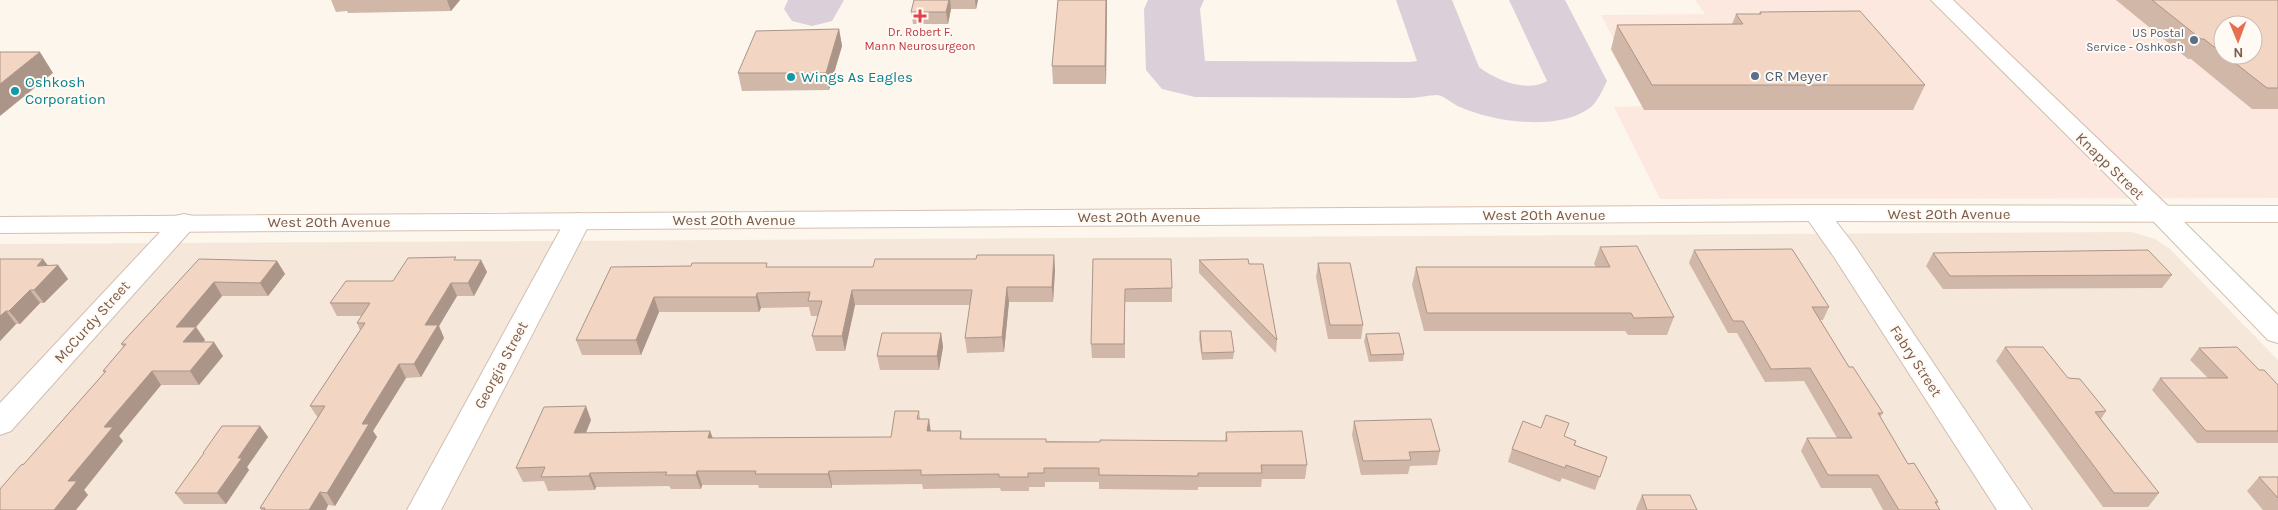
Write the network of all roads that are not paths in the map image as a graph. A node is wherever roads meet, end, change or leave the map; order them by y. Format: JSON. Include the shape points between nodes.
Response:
{"nodes":[{"id":1,"x":1941,"y":0,"type":"edge"},
{"id":2,"x":1816,"y":213,"type":"junction"},
{"id":3,"x":2161,"y":214,"type":"junction"},
{"id":4,"x":2278,"y":214,"type":"edge"},
{"id":5,"x":578,"y":221,"type":"junction"},
{"id":6,"x":184,"y":222,"type":"junction"},
{"id":7,"x":0,"y":224,"type":"edge"},
{"id":8,"x":2278,"y":333,"type":"edge"},
{"id":9,"x":0,"y":423,"type":"edge"},
{"id":10,"x":424,"y":510,"type":"edge"},
{"id":11,"x":2015,"y":510,"type":"edge"}],
"edges":[{"from":1,"to":3,"type":"main road","name":"Knapp Street"},
{"from":2,"to":3,"type":"main road","name":"West 20th Avenue"},
{"from":2,"to":5,"type":"main road","name":"West 20th Avenue"},
{"from":2,"to":11,"type":"main road","name":"Fabry Street"},
{"from":3,"to":4,"type":"main road","name":"West 20th Avenue"},
{"from":3,"to":8,"type":"main road","name":"Knapp Street"},
{"from":5,"to":6,"type":"main road","name":"West 20th Avenue"},
{"from":5,"to":10,"type":"main road","name":"Georgia Street"},
{"from":6,"to":7,"type":"main road","name":"West 20th Avenue"},
{"from":6,"to":9,"type":"main road","name":"McCurdy Street"}]}
